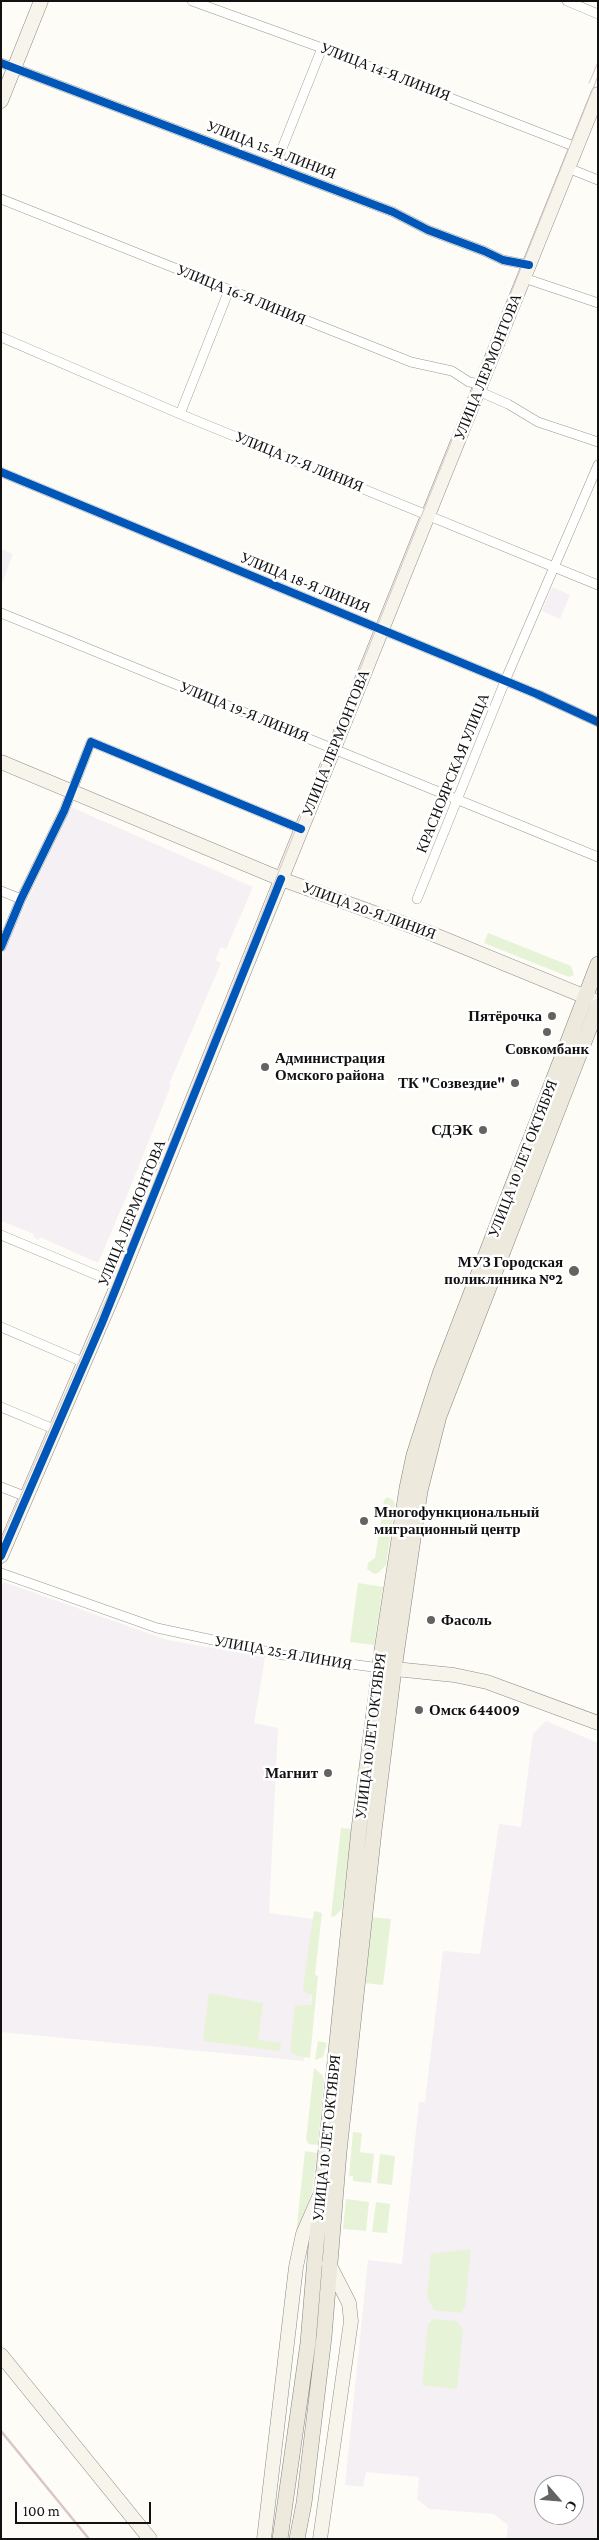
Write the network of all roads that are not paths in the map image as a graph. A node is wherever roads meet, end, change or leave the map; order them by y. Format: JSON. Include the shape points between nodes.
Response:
{"nodes":[{"id":1,"x":41,"y":1,"type":"edge"},
{"id":2,"x":192,"y":1,"type":"edge"},
{"id":3,"x":567,"y":1,"type":"edge"},
{"id":4,"x":598,"y":14,"type":"edge"},
{"id":5,"x":322,"y":48,"type":"junction"},
{"id":6,"x":8,"y":65,"type":"edge"},
{"id":7,"x":598,"y":94,"type":"edge"},
{"id":8,"x":1,"y":101,"type":"edge"},
{"id":9,"x":576,"y":147,"type":"junction"},
{"id":10,"x":275,"y":166,"type":"junction"},
{"id":11,"x":568,"y":168,"type":"junction"},
{"id":12,"x":598,"y":180,"type":"edge"},
{"id":13,"x":1,"y":199,"type":"edge"},
{"id":14,"x":526,"y":272,"type":"junction"},
{"id":15,"x":229,"y":290,"type":"junction"},
{"id":16,"x":598,"y":303,"type":"edge"},
{"id":17,"x":1,"y":337,"type":"edge"},
{"id":18,"x":480,"y":387,"type":"junction"},
{"id":19,"x":180,"y":414,"type":"junction"},
{"id":20,"x":598,"y":442,"type":"edge"},
{"id":21,"x":598,"y":465,"type":"edge"},
{"id":22,"x":1,"y":472,"type":"edge"},
{"id":23,"x":428,"y":515,"type":"junction"},
{"id":24,"x":553,"y":569,"type":"junction"},
{"id":25,"x":598,"y":585,"type":"edge"},
{"id":26,"x":1,"y":614,"type":"edge"},
{"id":27,"x":382,"y":629,"type":"junction"},
{"id":28,"x":505,"y":681,"type":"junction"},
{"id":29,"x":598,"y":722,"type":"edge"},
{"id":30,"x":333,"y":748,"type":"junction"},
{"id":31,"x":1,"y":762,"type":"edge"},
{"id":32,"x":70,"y":791,"type":"junction"},
{"id":33,"x":457,"y":799,"type":"junction"},
{"id":34,"x":301,"y":829,"type":"junction"},
{"id":35,"x":598,"y":857,"type":"edge"},
{"id":36,"x":281,"y":878,"type":"junction"},
{"id":37,"x":1,"y":892,"type":"edge"},
{"id":38,"x":416,"y":899,"type":"dead end"},
{"id":39,"x":21,"y":900,"type":"junction"},
{"id":40,"x":1,"y":947,"type":"edge"},
{"id":41,"x":598,"y":964,"type":"edge"},
{"id":42,"x":591,"y":999,"type":"edge"},
{"id":43,"x":598,"y":1006,"type":"edge"},
{"id":44,"x":1,"y":1235,"type":"edge"},
{"id":45,"x":118,"y":1284,"type":"junction"},
{"id":46,"x":1,"y":1327,"type":"edge"},
{"id":47,"x":85,"y":1363,"type":"junction"},
{"id":48,"x":1,"y":1407,"type":"edge"},
{"id":49,"x":56,"y":1430,"type":"junction"},
{"id":50,"x":1,"y":1487,"type":"edge"},
{"id":51,"x":27,"y":1497,"type":"junction"},
{"id":52,"x":1,"y":1556,"type":"edge"},
{"id":53,"x":1,"y":1572,"type":"edge"},
{"id":54,"x":387,"y":1668,"type":"junction"},
{"id":55,"x":598,"y":1723,"type":"edge"},
{"id":56,"x":321,"y":2192,"type":"junction"},
{"id":57,"x":316,"y":2246,"type":"junction"},
{"id":58,"x":299,"y":2250,"type":"junction"},
{"id":59,"x":329,"y":2264,"type":"junction"},
{"id":60,"x":1,"y":2355,"type":"edge"},
{"id":61,"x":150,"y":2539,"type":"edge"},
{"id":62,"x":264,"y":2539,"type":"edge"},
{"id":63,"x":280,"y":2539,"type":"edge"},
{"id":64,"x":297,"y":2539,"type":"edge"},
{"id":65,"x":320,"y":2539,"type":"edge"}],
"edges":[{"from":1,"to":6,"type":"main road"},
{"from":2,"to":5,"type":"street","name":"УЛИЦА 14-Я ЛИНИЯ"},
{"from":3,"to":4,"type":"street"},
{"from":5,"to":9,"type":"street","name":"УЛИЦА 14-Я ЛИНИЯ"},
{"from":5,"to":10,"type":"street"},
{"from":6,"to":8,"type":"main road"},
{"from":6,"to":10,"type":"street","name":"УЛИЦА 15-Я ЛИНИЯ"},
{"from":7,"to":9,"type":"main road","name":"УЛИЦА ЛЕРМОНТОВА"},
{"from":9,"to":11,"type":"main road","name":"УЛИЦА ЛЕРМОНТОВА"},
{"from":10,"to":14,"type":"street","name":"УЛИЦА 15-Я ЛИНИЯ","via":[[484,250]]},
{"from":11,"to":12,"type":"street"},
{"from":11,"to":14,"type":"main road","name":"УЛИЦА ЛЕРМОНТОВА"},
{"from":13,"to":15,"type":"street","name":"УЛИЦА 16-Я ЛИНИЯ"},
{"from":14,"to":16,"type":"street","name":"УЛИЦА 15-Я ЛИНИЯ"},
{"from":14,"to":18,"type":"main road","name":"УЛИЦА ЛЕРМОНТОВА"},
{"from":15,"to":18,"type":"street","name":"УЛИЦА 16-Я ЛИНИЯ","via":[[411,362],[452,371]]},
{"from":15,"to":19,"type":"street"},
{"from":17,"to":19,"type":"street","name":"УЛИЦА 17-Я ЛИНИЯ"},
{"from":18,"to":20,"type":"street","name":"УЛИЦА 16-Я ЛИНИЯ","via":[[538,422]]},
{"from":18,"to":23,"type":"main road","name":"УЛИЦА ЛЕРМОНТОВА"},
{"from":19,"to":23,"type":"street","name":"УЛИЦА 17-Я ЛИНИЯ"},
{"from":21,"to":24,"type":"street","name":"КРАСНОЯРСКАЯ УЛИЦА"},
{"from":22,"to":27,"type":"street","name":"УЛИЦА 18-Я ЛИНИЯ"},
{"from":23,"to":24,"type":"street","name":"УЛИЦА 17-Я ЛИНИЯ"},
{"from":23,"to":27,"type":"main road","name":"УЛИЦА ЛЕРМОНТОВА"},
{"from":24,"to":25,"type":"street","name":"УЛИЦА 17-Я ЛИНИЯ"},
{"from":24,"to":28,"type":"street","name":"КРАСНОЯРСКАЯ УЛИЦА"},
{"from":26,"to":30,"type":"street","name":"УЛИЦА 19-Я ЛИНИЯ"},
{"from":27,"to":28,"type":"street","name":"УЛИЦА 18-Я ЛИНИЯ"},
{"from":27,"to":30,"type":"main road","name":"УЛИЦА ЛЕРМОНТОВА"},
{"from":28,"to":29,"type":"street","name":"УЛИЦА 18-Я ЛИНИЯ"},
{"from":28,"to":33,"type":"street","name":"КРАСНОЯРСКАЯ УЛИЦА"},
{"from":30,"to":33,"type":"street","name":"УЛИЦА 19-Я ЛИНИЯ"},
{"from":30,"to":34,"type":"main road","name":"УЛИЦА ЛЕРМОНТОВА"},
{"from":31,"to":32,"type":"main road","name":"УЛИЦА 20-Я ЛИНИЯ"},
{"from":32,"to":34,"type":"street","via":[[91,742]]},
{"from":32,"to":36,"type":"main road","name":"УЛИЦА 20-Я ЛИНИЯ"},
{"from":32,"to":39,"type":"street","via":[[64,811]]},
{"from":33,"to":35,"type":"street","name":"УЛИЦА 19-Я ЛИНИЯ"},
{"from":33,"to":38,"type":"street","name":"КРАСНОЯРСКАЯ УЛИЦА"},
{"from":34,"to":36,"type":"main road","name":"УЛИЦА ЛЕРМОНТОВА"},
{"from":36,"to":42,"type":"main road","name":"УЛИЦА 20-Я ЛИНИЯ","via":[[430,933]]},
{"from":36,"to":45,"type":"main road","name":"УЛИЦА ЛЕРМОНТОВА"},
{"from":37,"to":39,"type":"street"},
{"from":39,"to":40,"type":"street"},
{"from":41,"to":42,"type":"main road","name":"УЛИЦА 10 ЛЕТ ОКТЯБРЯ"},
{"from":42,"to":54,"type":"main road","name":"УЛИЦА 10 ЛЕТ ОКТЯБРЯ","via":[[450,1347],[414,1455],[399,1532]]},
{"from":43,"to":54,"type":"main road","name":"УЛИЦА 10 ЛЕТ ОКТЯБРЯ","via":[[438,1419],[420,1491]]},
{"from":44,"to":45,"type":"street"},
{"from":45,"to":47,"type":"main road","name":"УЛИЦА ЛЕРМОНТОВА"},
{"from":46,"to":47,"type":"street"},
{"from":47,"to":49,"type":"main road","name":"УЛИЦА ЛЕРМОНТОВА"},
{"from":48,"to":49,"type":"street"},
{"from":49,"to":51,"type":"main road","name":"УЛИЦА ЛЕРМОНТОВА"},
{"from":50,"to":51,"type":"street"},
{"from":51,"to":52,"type":"main road","name":"УЛИЦА ЛЕРМОНТОВА"},
{"from":53,"to":54,"type":"street","name":"УЛИЦА 25-Я ЛИНИЯ","via":[[157,1628],[283,1655]]},
{"from":54,"to":55,"type":"main road","name":"УЛИЦА 25-Я ЛИНИЯ","via":[[487,1682]]},
{"from":54,"to":56,"type":"main road","name":"УЛИЦА 10 ЛЕТ ОКТЯБРЯ","via":[[359,1829]]},
{"from":54,"to":59,"type":"main road","name":"УЛИЦА 10 ЛЕТ ОКТЯБРЯ","via":[[374,1831]]},
{"from":56,"to":57,"type":"main road","name":"УЛИЦА 10 ЛЕТ ОКТЯБРЯ"},
{"from":56,"to":58,"type":"main road"},
{"from":57,"to":58,"type":"main road","via":[[304,2244]]},
{"from":57,"to":63,"type":"main road","name":"УЛИЦА 10 ЛЕТ ОКТЯБРЯ","via":[[308,2343]]},
{"from":58,"to":62,"type":"main road"},
{"from":59,"to":64,"type":"main road","name":"УЛИЦА 10 ЛЕТ ОКТЯБРЯ","via":[[324,2337]]},
{"from":59,"to":65,"type":"main road","via":[[349,2304],[351,2321]]},
{"from":60,"to":61,"type":"main road"}]}
